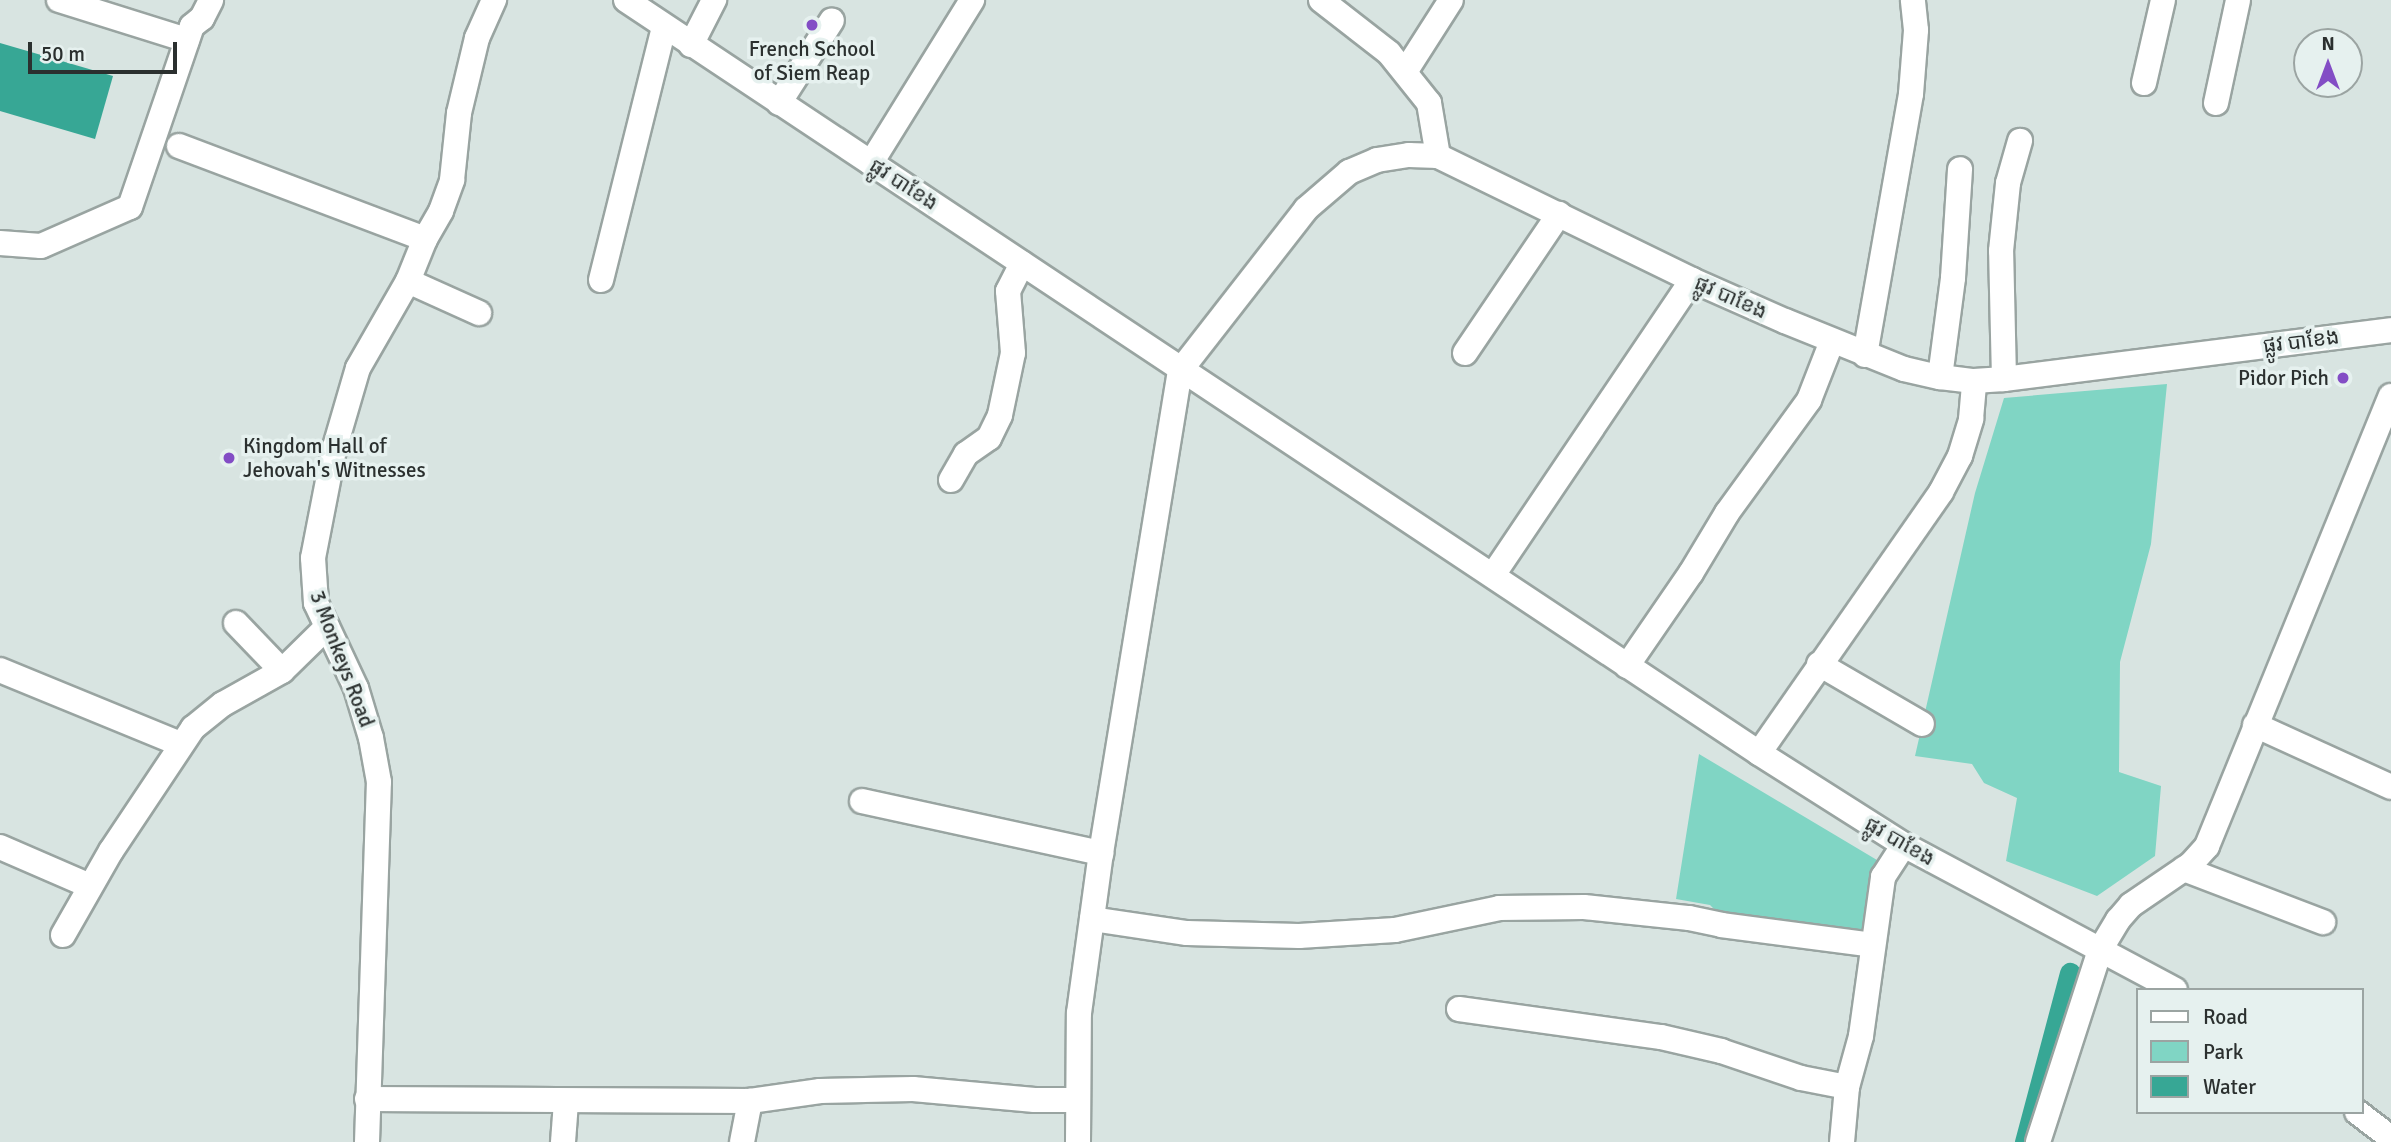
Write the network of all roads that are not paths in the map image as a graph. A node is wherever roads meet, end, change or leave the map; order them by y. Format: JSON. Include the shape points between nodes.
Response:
{"nodes":[{"id":1,"x":59,"y":0,"type":"edge"},
{"id":2,"x":192,"y":0,"type":"edge"},
{"id":3,"x":211,"y":0,"type":"edge"},
{"id":4,"x":494,"y":0,"type":"edge"},
{"id":5,"x":626,"y":0,"type":"edge"},
{"id":6,"x":714,"y":0,"type":"edge"},
{"id":7,"x":972,"y":0,"type":"edge"},
{"id":8,"x":1321,"y":0,"type":"edge"},
{"id":9,"x":1451,"y":0,"type":"edge"},
{"id":10,"x":1913,"y":0,"type":"edge"},
{"id":11,"x":2163,"y":0,"type":"edge"},
{"id":12,"x":2238,"y":0,"type":"edge"},
{"id":13,"x":832,"y":20,"type":"dead end"},
{"id":14,"x":663,"y":27,"type":"junction"},
{"id":15,"x":189,"y":33,"type":"junction"},
{"id":16,"x":691,"y":45,"type":"junction"},
{"id":17,"x":1405,"y":72,"type":"junction"},
{"id":18,"x":2144,"y":83,"type":"dead end"},
{"id":19,"x":779,"y":103,"type":"junction"},
{"id":20,"x":2216,"y":103,"type":"dead end"},
{"id":21,"x":2020,"y":141,"type":"dead end"},
{"id":22,"x":180,"y":146,"type":"dead end"},
{"id":23,"x":1438,"y":156,"type":"junction"},
{"id":24,"x":871,"y":163,"type":"junction"},
{"id":25,"x":1960,"y":169,"type":"dead end"},
{"id":26,"x":1559,"y":214,"type":"junction"},
{"id":27,"x":425,"y":239,"type":"junction"},
{"id":28,"x":0,"y":243,"type":"edge"},
{"id":29,"x":1022,"y":262,"type":"junction"},
{"id":30,"x":601,"y":280,"type":"dead end"},
{"id":31,"x":1692,"y":280,"type":"junction"},
{"id":32,"x":408,"y":281,"type":"junction"},
{"id":33,"x":479,"y":313,"type":"dead end"},
{"id":34,"x":2391,"y":330,"type":"edge"},
{"id":35,"x":1832,"y":341,"type":"junction"},
{"id":36,"x":1465,"y":353,"type":"dead end"},
{"id":37,"x":1866,"y":355,"type":"junction"},
{"id":38,"x":1180,"y":371,"type":"junction"},
{"id":39,"x":1940,"y":377,"type":"junction"},
{"id":40,"x":2004,"y":379,"type":"junction"},
{"id":41,"x":1974,"y":381,"type":"junction"},
{"id":42,"x":2391,"y":396,"type":"edge"},
{"id":43,"x":951,"y":480,"type":"dead end"},
{"id":44,"x":1493,"y":575,"type":"junction"},
{"id":45,"x":236,"y":623,"type":"dead end"},
{"id":46,"x":327,"y":627,"type":"junction"},
{"id":47,"x":1819,"y":664,"type":"junction"},
{"id":48,"x":1627,"y":666,"type":"junction"},
{"id":49,"x":0,"y":670,"type":"edge"},
{"id":50,"x":282,"y":671,"type":"junction"},
{"id":51,"x":1922,"y":724,"type":"dead end"},
{"id":52,"x":2255,"y":726,"type":"junction"},
{"id":53,"x":180,"y":744,"type":"junction"},
{"id":54,"x":1759,"y":753,"type":"junction"},
{"id":55,"x":2391,"y":787,"type":"edge"},
{"id":56,"x":862,"y":801,"type":"dead end"},
{"id":57,"x":1904,"y":845,"type":"junction"},
{"id":58,"x":0,"y":847,"type":"edge"},
{"id":59,"x":1101,"y":853,"type":"junction"},
{"id":60,"x":2184,"y":869,"type":"junction"},
{"id":61,"x":90,"y":886,"type":"junction"},
{"id":62,"x":1093,"y":919,"type":"junction"},
{"id":63,"x":2323,"y":922,"type":"dead end"},
{"id":64,"x":64,"y":935,"type":"dead end"},
{"id":65,"x":1873,"y":944,"type":"junction"},
{"id":66,"x":2100,"y":950,"type":"junction"},
{"id":67,"x":2171,"y":988,"type":"edge"},
{"id":68,"x":1459,"y":1009,"type":"dead end"},
{"id":69,"x":1847,"y":1087,"type":"junction"},
{"id":70,"x":367,"y":1099,"type":"junction"},
{"id":71,"x":1078,"y":1100,"type":"junction"},
{"id":72,"x":750,"y":1101,"type":"junction"},
{"id":73,"x":566,"y":1102,"type":"junction"},
{"id":74,"x":2359,"y":1114,"type":"edge"},
{"id":75,"x":2388,"y":1137,"type":"edge"},
{"id":76,"x":367,"y":1142,"type":"edge"},
{"id":77,"x":563,"y":1142,"type":"edge"},
{"id":78,"x":741,"y":1142,"type":"edge"},
{"id":79,"x":1078,"y":1142,"type":"edge"},
{"id":80,"x":1842,"y":1142,"type":"edge"},
{"id":81,"x":2038,"y":1142,"type":"edge"}],
"edges":[{"from":1,"to":15,"type":"street"},
{"from":2,"to":15,"type":"street"},
{"from":3,"to":15,"type":"street"},
{"from":4,"to":27,"type":"street","name":"3 Monkeys Road","via":[[477,38],[459,113],[452,180]]},
{"from":5,"to":14,"type":"street","name":"ផ្លូវ បាខែង"},
{"from":6,"to":16,"type":"street"},
{"from":7,"to":24,"type":"street"},
{"from":8,"to":17,"type":"street","via":[[1389,53]]},
{"from":9,"to":17,"type":"street"},
{"from":10,"to":37,"type":"street","via":[[1916,30],[1911,94]]},
{"from":11,"to":18,"type":"street"},
{"from":12,"to":20,"type":"street"},
{"from":13,"to":19,"type":"street"},
{"from":14,"to":16,"type":"street","name":"ផ្លូវ បាខែង"},
{"from":14,"to":30,"type":"street"},
{"from":15,"to":28,"type":"street","via":[[130,207],[41,246]]},
{"from":16,"to":19,"type":"street","name":"ផ្លូវ បាខែង"},
{"from":17,"to":23,"type":"street","via":[[1429,103]]},
{"from":19,"to":24,"type":"street","name":"ផ្លូវ បាខែង"},
{"from":21,"to":40,"type":"street","via":[[2008,183],[2001,251]]},
{"from":22,"to":27,"type":"street"},
{"from":23,"to":26,"type":"street","name":"ផ្លូវ បាខែង"},
{"from":23,"to":38,"type":"street","name":"ផ្លូវ បាខែង","via":[[1387,158],[1349,172],[1306,209]]},
{"from":24,"to":29,"type":"street","name":"ផ្លូវ បាខែង"},
{"from":25,"to":39,"type":"street"},
{"from":26,"to":31,"type":"street","name":"ផ្លូវ បាខែង"},
{"from":26,"to":36,"type":"street"},
{"from":27,"to":32,"type":"street","name":"3 Monkeys Road"},
{"from":29,"to":38,"type":"street","name":"ផ្លូវ បាខែង"},
{"from":29,"to":43,"type":"street","via":[[1008,291],[1013,353],[1000,415],[989,438],[966,454]]},
{"from":31,"to":35,"type":"street","name":"ផ្លូវ បាខែង"},
{"from":31,"to":44,"type":"street"},
{"from":32,"to":33,"type":"street"},
{"from":32,"to":46,"type":"street","name":"3 Monkeys Road","via":[[358,368],[334,450],[313,558],[315,596]]},
{"from":34,"to":40,"type":"street","name":"ផ្លូវ បាខែង"},
{"from":35,"to":37,"type":"street","name":"ផ្លូវ បាខែង"},
{"from":35,"to":48,"type":"street","via":[[1809,400],[1727,513]]},
{"from":37,"to":39,"type":"street","name":"ផ្លូវ បាខែង"},
{"from":38,"to":44,"type":"street","name":"ផ្លូវ បាខែង"},
{"from":38,"to":59,"type":"street"},
{"from":39,"to":41,"type":"street","name":"ផ្លូវ បាខែង"},
{"from":40,"to":41,"type":"street","name":"ផ្លូវ បាខែង"},
{"from":41,"to":47,"type":"street","via":[[1971,419],[1941,492]]},
{"from":42,"to":52,"type":"street"},
{"from":44,"to":48,"type":"street","name":"ផ្លូវ បាខែង"},
{"from":45,"to":50,"type":"street"},
{"from":46,"to":50,"type":"street"},
{"from":46,"to":70,"type":"street","name":"3 Monkeys Road","via":[[356,688],[379,782]]},
{"from":47,"to":51,"type":"street"},
{"from":47,"to":54,"type":"street"},
{"from":48,"to":54,"type":"street","name":"ផ្លូវ បាខែង"},
{"from":49,"to":53,"type":"street"},
{"from":50,"to":53,"type":"street","via":[[209,715]]},
{"from":52,"to":55,"type":"street"},
{"from":52,"to":60,"type":"street","via":[[2207,846]]},
{"from":53,"to":61,"type":"street"},
{"from":54,"to":57,"type":"street","name":"ផ្លូវ បាខែង"},
{"from":56,"to":59,"type":"street"},
{"from":57,"to":65,"type":"street","via":[[1883,877]]},
{"from":57,"to":66,"type":"street","name":"ផ្លូវ បាខែង"},
{"from":58,"to":61,"type":"street"},
{"from":59,"to":62,"type":"street"},
{"from":60,"to":63,"type":"street"},
{"from":60,"to":66,"type":"street","via":[[2132,905]]},
{"from":61,"to":64,"type":"street"},
{"from":62,"to":65,"type":"street","via":[[1187,933],[1300,936],[1395,930],[1499,908],[1584,907]]},
{"from":62,"to":71,"type":"street","via":[[1079,1013]]},
{"from":65,"to":69,"type":"street","via":[[1861,1036]]},
{"from":66,"to":67,"type":"street","name":"ផ្លូវ បាខែង"},
{"from":66,"to":81,"type":"street"},
{"from":68,"to":69,"type":"street","via":[[1661,1037]]},
{"from":69,"to":80,"type":"street"},
{"from":70,"to":73,"type":"street"},
{"from":70,"to":76,"type":"street","name":"3 Monkeys Road"},
{"from":71,"to":72,"type":"street","via":[[901,1089],[820,1091]]},
{"from":71,"to":79,"type":"street"},
{"from":72,"to":73,"type":"street"},
{"from":72,"to":78,"type":"street"},
{"from":73,"to":77,"type":"street"},
{"from":74,"to":75,"type":"street"}]}
